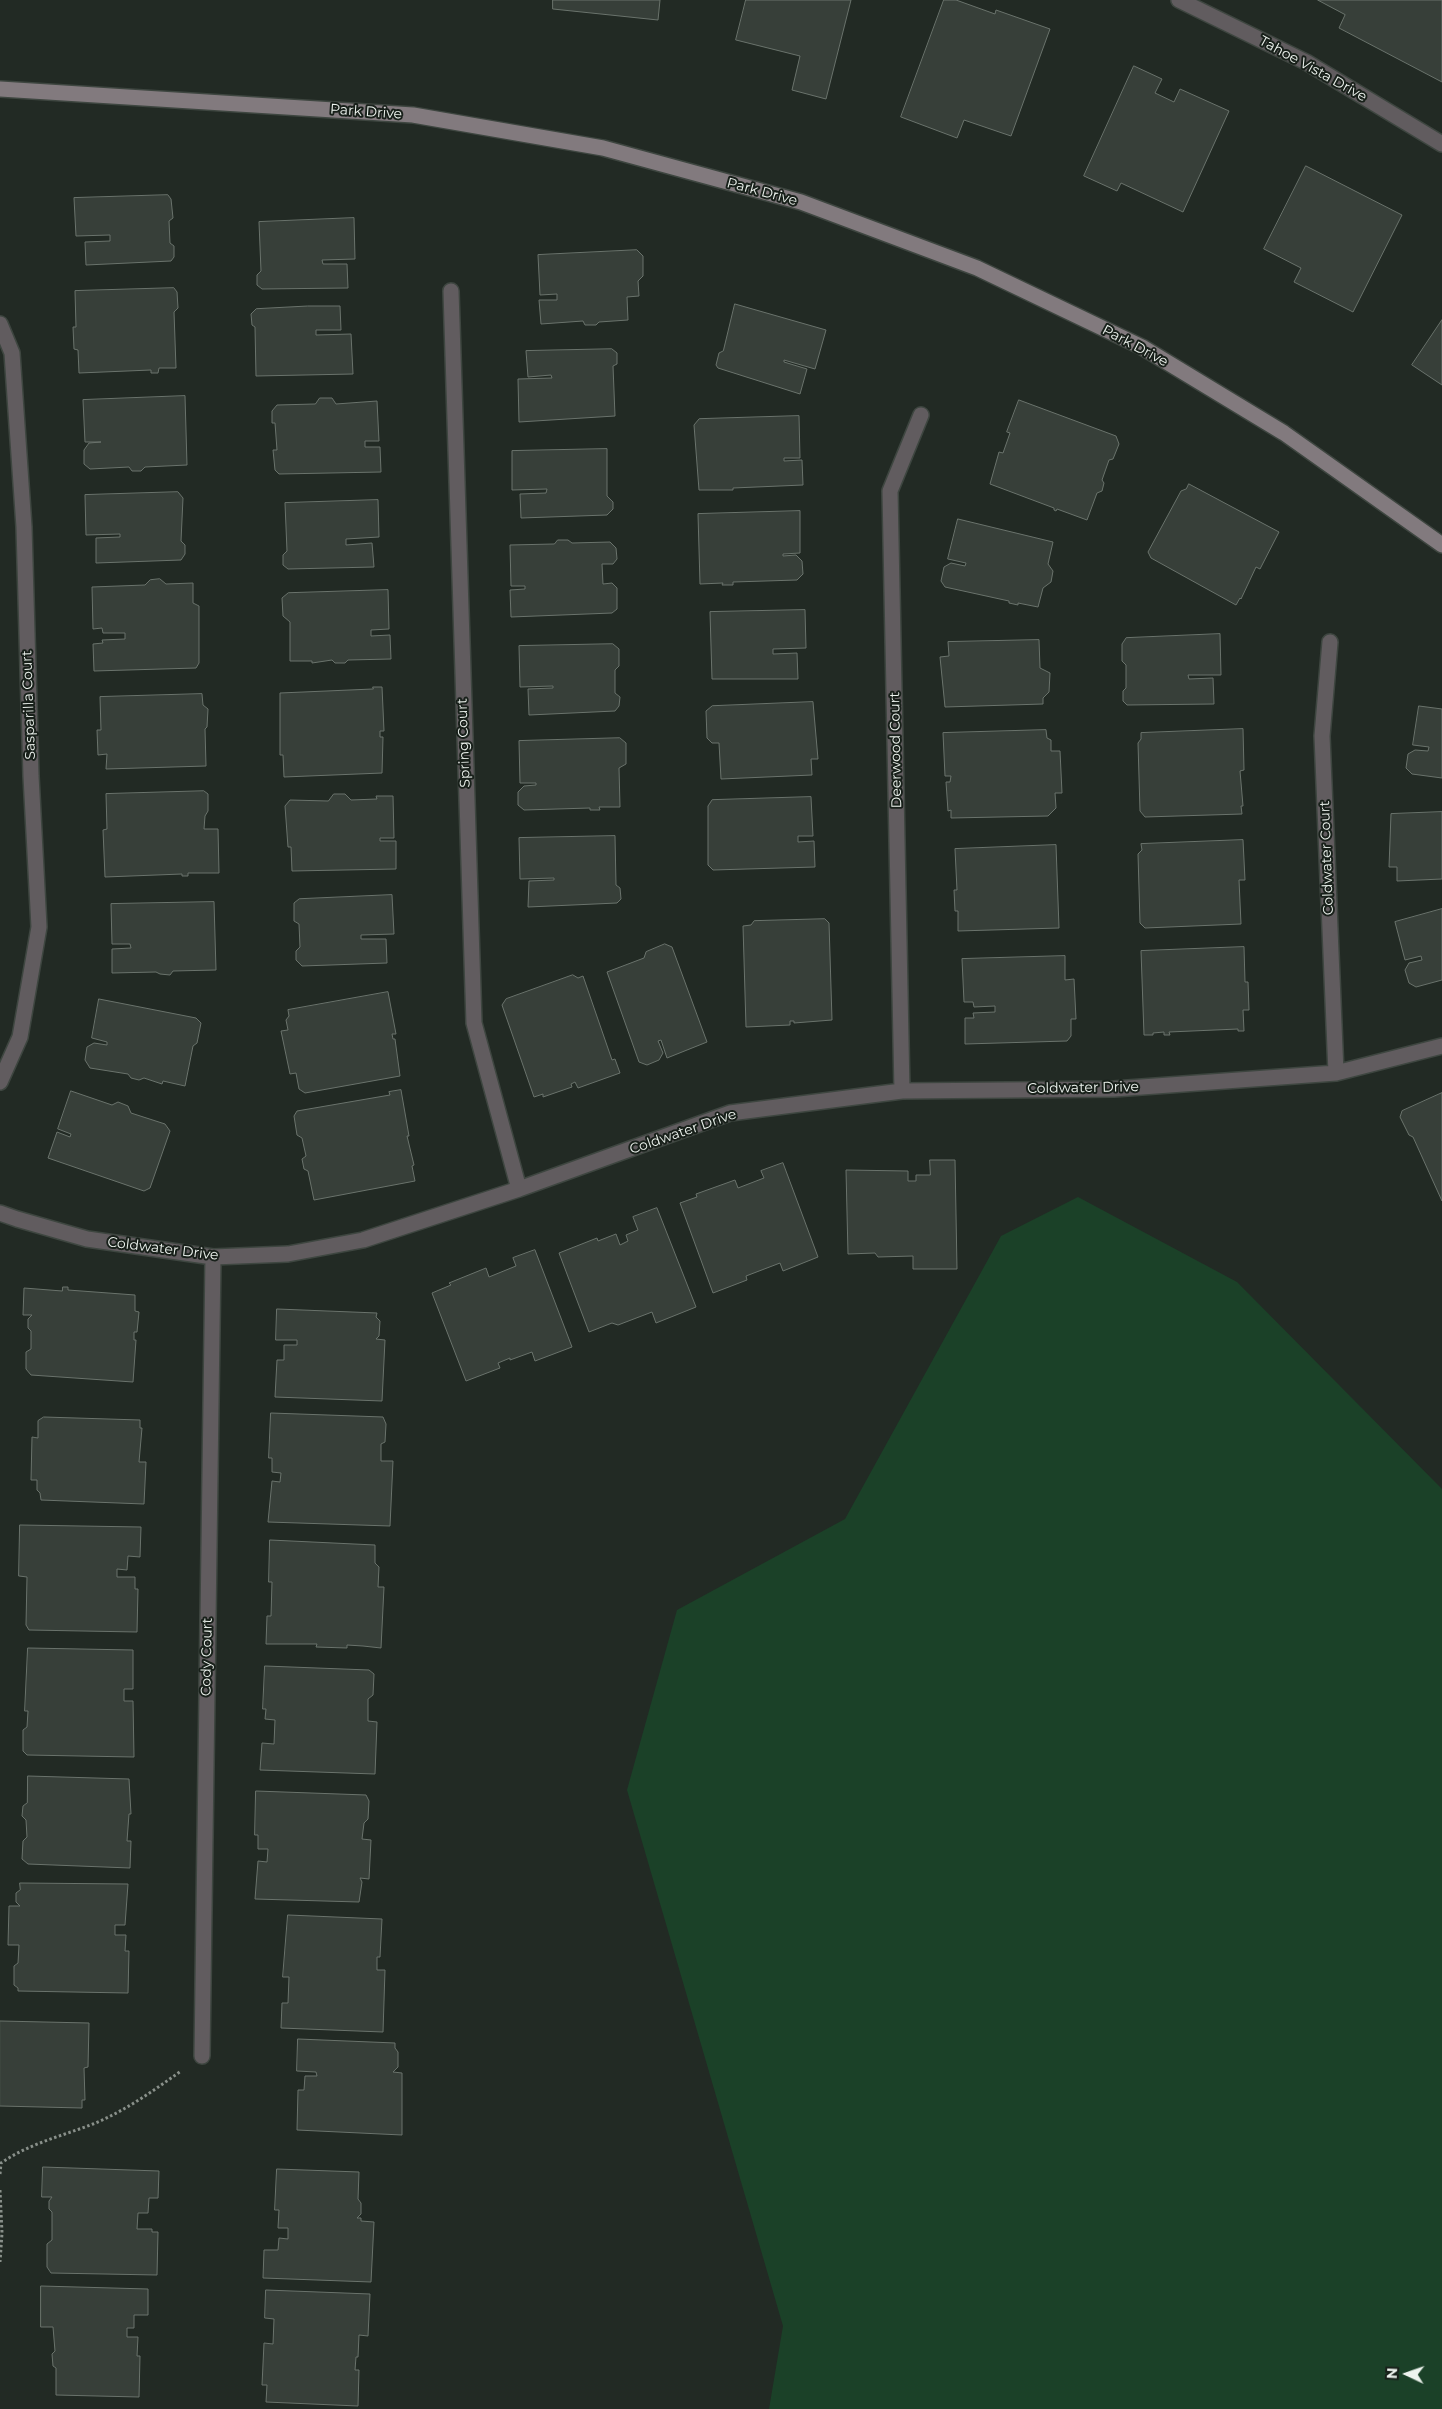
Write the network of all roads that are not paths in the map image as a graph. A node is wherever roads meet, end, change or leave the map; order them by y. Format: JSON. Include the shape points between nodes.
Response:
{"nodes":[{"id":1,"x":1179,"y":0,"type":"edge"},
{"id":2,"x":0,"y":89,"type":"edge"},
{"id":3,"x":1442,"y":144,"type":"edge"},
{"id":4,"x":451,"y":292,"type":"dead end"},
{"id":5,"x":0,"y":324,"type":"edge"},
{"id":6,"x":921,"y":415,"type":"dead end"},
{"id":7,"x":1442,"y":545,"type":"edge"},
{"id":8,"x":1330,"y":642,"type":"dead end"},
{"id":9,"x":1442,"y":1046,"type":"edge"},
{"id":10,"x":1336,"y":1073,"type":"junction"},
{"id":11,"x":0,"y":1082,"type":"edge"},
{"id":12,"x":902,"y":1091,"type":"junction"},
{"id":13,"x":519,"y":1189,"type":"junction"},
{"id":14,"x":0,"y":1212,"type":"edge"},
{"id":15,"x":213,"y":1257,"type":"junction"},
{"id":16,"x":202,"y":2056,"type":"road end"}],
"edges":[{"from":1,"to":3,"type":"street","name":"Tahoe Vista Drive","via":[[1306,62]]},
{"from":2,"to":7,"type":"street","name":"Park Drive","via":[[413,115],[603,148],[801,202],[977,268],[1142,347],[1284,433]]},
{"from":4,"to":13,"type":"street","name":"Spring Court","via":[[474,1023]]},
{"from":5,"to":11,"type":"street","name":"Sasparilla Court","via":[[12,353],[40,927],[20,1037]]},
{"from":6,"to":12,"type":"street","name":"Deerwood Court","via":[[890,491]]},
{"from":8,"to":10,"type":"street","name":"Coldwater Court","via":[[1322,736]]},
{"from":9,"to":10,"type":"street","name":"Coldwater Drive"},
{"from":10,"to":12,"type":"street","name":"Coldwater Drive","via":[[1114,1088]]},
{"from":12,"to":13,"type":"street","name":"Coldwater Drive","via":[[730,1113]]},
{"from":13,"to":15,"type":"street","name":"Coldwater Drive","via":[[363,1240],[288,1254]]},
{"from":14,"to":15,"type":"street","name":"Coldwater Drive","via":[[88,1239]]},
{"from":15,"to":16,"type":"street","name":"Cody Court"}]}
